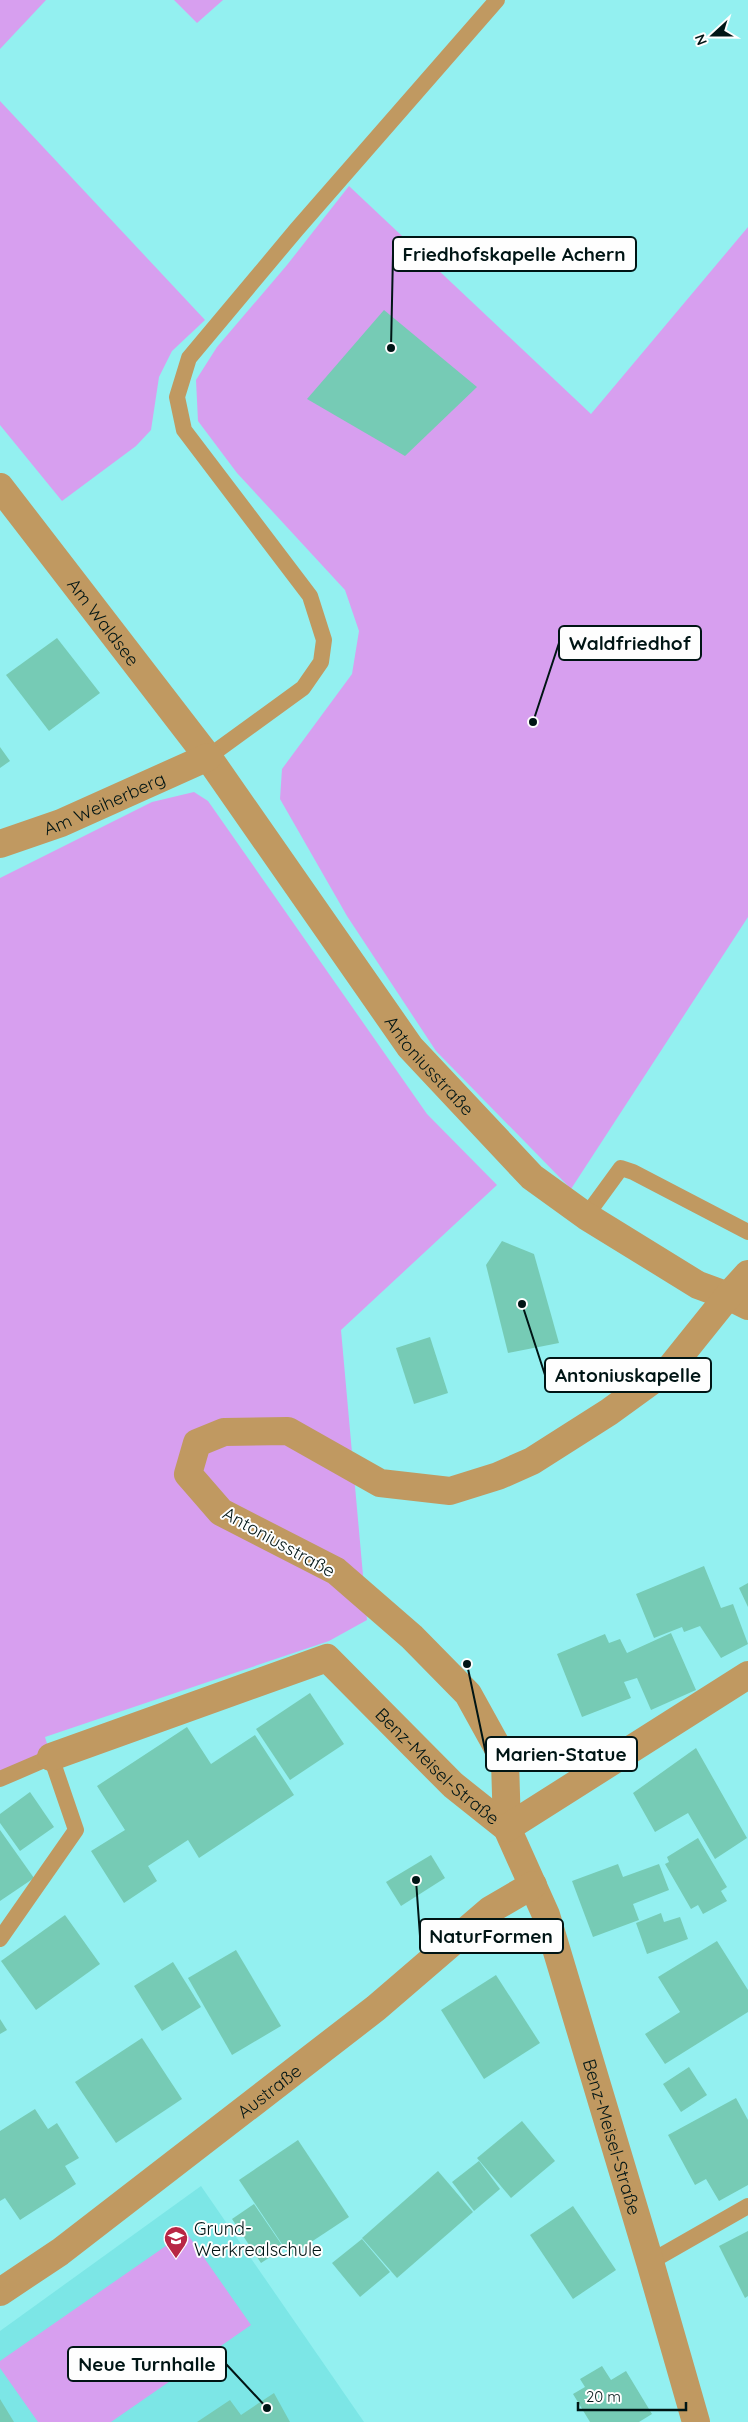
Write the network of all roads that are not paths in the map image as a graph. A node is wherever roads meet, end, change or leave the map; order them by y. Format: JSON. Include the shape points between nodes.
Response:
{"nodes":[{"id":1,"x":497,"y":0,"type":"edge"},
{"id":2,"x":0,"y":487,"type":"edge"},
{"id":3,"x":208,"y":757,"type":"junction"},
{"id":4,"x":0,"y":844,"type":"edge"},
{"id":5,"x":586,"y":1216,"type":"junction"},
{"id":6,"x":748,"y":1232,"type":"edge"},
{"id":7,"x":748,"y":1274,"type":"edge"},
{"id":8,"x":738,"y":1301,"type":"edge"},
{"id":9,"x":748,"y":1675,"type":"edge"},
{"id":10,"x":51,"y":1757,"type":"junction"},
{"id":11,"x":0,"y":1779,"type":"edge"},
{"id":12,"x":507,"y":1828,"type":"junction"},
{"id":13,"x":533,"y":1885,"type":"junction"},
{"id":14,"x":0,"y":1939,"type":"edge"},
{"id":15,"x":748,"y":2206,"type":"edge"},
{"id":16,"x":650,"y":2262,"type":"junction"},
{"id":17,"x":0,"y":2292,"type":"edge"},
{"id":18,"x":696,"y":2422,"type":"edge"}],
"edges":[{"from":1,"to":3,"type":"lane","via":[[189,358],[177,397],[184,430],[310,596],[324,640],[321,662],[303,688]]},
{"from":2,"to":3,"type":"street","name":"Am Waldsee"},
{"from":3,"to":4,"type":"street","name":"Am Weiherberg","via":[[61,823]]},
{"from":3,"to":5,"type":"street","name":"Antoniusstraße","via":[[410,1046],[532,1177]]},
{"from":5,"to":6,"type":"lane","via":[[621,1168]]},
{"from":5,"to":8,"type":"street","name":"Antoniusstraße","via":[[698,1285]]},
{"from":7,"to":8,"type":"street"},
{"from":8,"to":12,"type":"street","name":"Antoniusstraße","via":[[671,1367],[610,1412],[532,1461],[450,1491],[380,1483],[288,1431],[224,1432],[197,1443],[188,1474],[221,1512],[336,1571],[412,1636],[468,1694],[505,1761]]},
{"from":9,"to":12,"type":"street"},
{"from":10,"to":11,"type":"lane"},
{"from":10,"to":12,"type":"street","name":"Benz-Meisel-Straße","via":[[327,1658],[453,1785]]},
{"from":10,"to":14,"type":"lane","via":[[76,1830]]},
{"from":12,"to":13,"type":"street","name":"Benz-Meisel-Straße"},
{"from":13,"to":16,"type":"street","name":"Benz-Meisel-Straße","via":[[546,1915]]},
{"from":13,"to":17,"type":"street","name":"Austraße","via":[[490,1910],[376,2008],[60,2252]]},
{"from":15,"to":16,"type":"lane"},
{"from":16,"to":18,"type":"street","name":"Benz-Meisel-Straße"}]}
